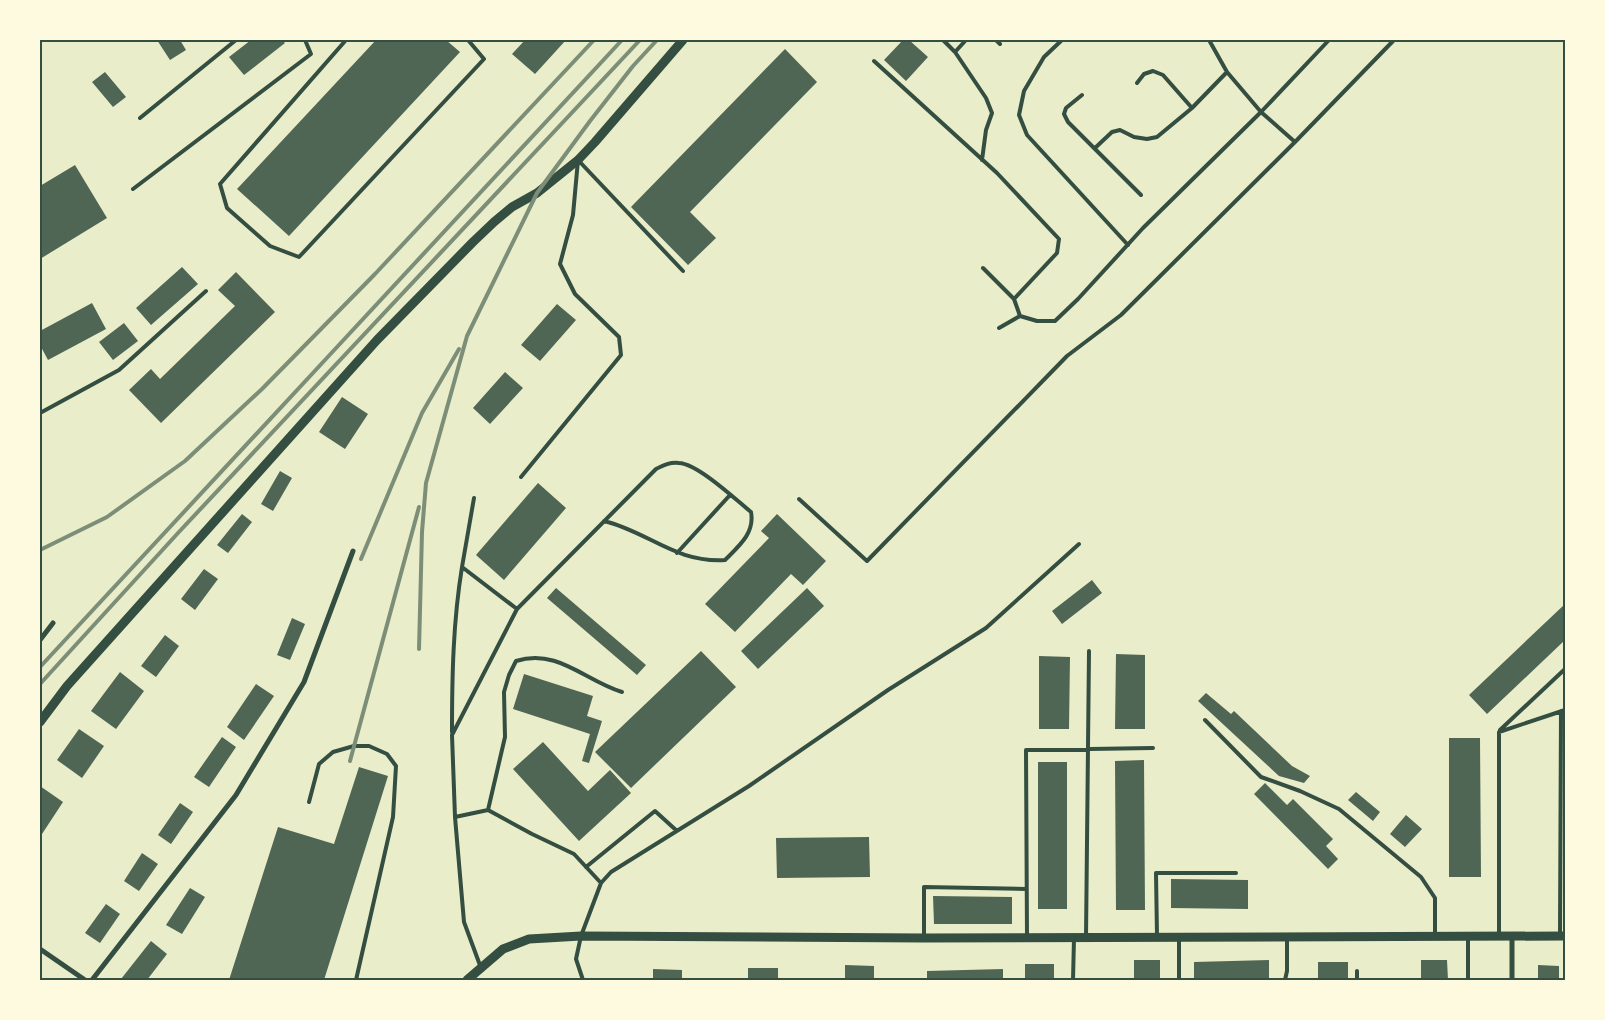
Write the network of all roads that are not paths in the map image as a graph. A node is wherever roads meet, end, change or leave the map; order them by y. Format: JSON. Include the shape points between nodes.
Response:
{"nodes":[{"id":1,"x":236,"y":40,"type":"edge"},
{"id":2,"x":305,"y":40,"type":"edge"},
{"id":3,"x":346,"y":40,"type":"edge"},
{"id":4,"x":468,"y":40,"type":"edge"},
{"id":5,"x":683,"y":40,"type":"edge"},
{"id":6,"x":943,"y":40,"type":"edge"},
{"id":7,"x":966,"y":40,"type":"edge"},
{"id":8,"x":996,"y":40,"type":"edge"},
{"id":9,"x":1062,"y":40,"type":"edge"},
{"id":10,"x":1209,"y":40,"type":"edge"},
{"id":11,"x":1329,"y":40,"type":"edge"},
{"id":12,"x":1394,"y":40,"type":"edge"},
{"id":13,"x":1000,"y":44,"type":"dead end"},
{"id":14,"x":955,"y":52,"type":"junction"},
{"id":15,"x":874,"y":61,"type":"dead end"},
{"id":16,"x":1227,"y":72,"type":"junction"},
{"id":17,"x":1137,"y":83,"type":"dead end"},
{"id":18,"x":1082,"y":95,"type":"dead end"},
{"id":19,"x":1192,"y":108,"type":"junction"},
{"id":20,"x":1261,"y":112,"type":"junction"},
{"id":21,"x":140,"y":118,"type":"dead end"},
{"id":22,"x":1295,"y":142,"type":"junction"},
{"id":23,"x":1095,"y":148,"type":"junction"},
{"id":24,"x":578,"y":160,"type":"junction"},
{"id":25,"x":982,"y":160,"type":"junction"},
{"id":26,"x":133,"y":189,"type":"dead end"},
{"id":27,"x":1140,"y":195,"type":"dead end"},
{"id":28,"x":1128,"y":245,"type":"junction"},
{"id":29,"x":982,"y":268,"type":"dead end"},
{"id":30,"x":683,"y":271,"type":"dead end"},
{"id":31,"x":206,"y":292,"type":"dead end"},
{"id":32,"x":1014,"y":299,"type":"junction"},
{"id":33,"x":1020,"y":316,"type":"junction"},
{"id":34,"x":999,"y":328,"type":"dead end"},
{"id":35,"x":40,"y":414,"type":"edge"},
{"id":36,"x":521,"y":477,"type":"dead end"},
{"id":37,"x":730,"y":496,"type":"junction"},
{"id":38,"x":474,"y":498,"type":"dead end"},
{"id":39,"x":799,"y":499,"type":"dead end"},
{"id":40,"x":604,"y":521,"type":"junction"},
{"id":41,"x":1079,"y":544,"type":"dead end"},
{"id":42,"x":353,"y":551,"type":"dead end"},
{"id":43,"x":677,"y":553,"type":"junction"},
{"id":44,"x":462,"y":567,"type":"junction"},
{"id":45,"x":517,"y":609,"type":"junction"},
{"id":46,"x":53,"y":623,"type":"dead end"},
{"id":47,"x":40,"y":640,"type":"edge"},
{"id":48,"x":1089,"y":650,"type":"dead end"},
{"id":49,"x":1565,"y":669,"type":"edge"},
{"id":50,"x":622,"y":692,"type":"dead end"},
{"id":51,"x":1563,"y":710,"type":"edge"},
{"id":52,"x":1205,"y":720,"type":"dead end"},
{"id":53,"x":40,"y":722,"type":"edge"},
{"id":54,"x":1499,"y":732,"type":"junction"},
{"id":55,"x":452,"y":735,"type":"junction"},
{"id":56,"x":1153,"y":748,"type":"dead end"},
{"id":57,"x":1088,"y":749,"type":"junction"},
{"id":58,"x":309,"y":802,"type":"dead end"},
{"id":59,"x":488,"y":810,"type":"junction"},
{"id":60,"x":456,"y":817,"type":"junction"},
{"id":61,"x":677,"y":831,"type":"junction"},
{"id":62,"x":586,"y":867,"type":"junction"},
{"id":63,"x":1236,"y":873,"type":"dead end"},
{"id":64,"x":601,"y":882,"type":"junction"},
{"id":65,"x":1026,"y":889,"type":"junction"},
{"id":66,"x":581,"y":936,"type":"junction"},
{"id":67,"x":1435,"y":936,"type":"junction"},
{"id":68,"x":1468,"y":936,"type":"junction"},
{"id":69,"x":1499,"y":936,"type":"junction"},
{"id":70,"x":1512,"y":936,"type":"junction"},
{"id":71,"x":1562,"y":936,"type":"edge"},
{"id":72,"x":1287,"y":937,"type":"junction"},
{"id":73,"x":924,"y":938,"type":"junction"},
{"id":74,"x":1027,"y":938,"type":"junction"},
{"id":75,"x":1074,"y":938,"type":"junction"},
{"id":76,"x":1086,"y":938,"type":"junction"},
{"id":77,"x":1157,"y":938,"type":"junction"},
{"id":78,"x":1179,"y":938,"type":"junction"},
{"id":79,"x":40,"y":950,"type":"edge"},
{"id":80,"x":481,"y":968,"type":"junction"},
{"id":81,"x":1357,"y":970,"type":"dead end"},
{"id":82,"x":85,"y":980,"type":"edge"},
{"id":83,"x":92,"y":980,"type":"edge"},
{"id":84,"x":356,"y":980,"type":"edge"},
{"id":85,"x":467,"y":980,"type":"edge"},
{"id":86,"x":583,"y":980,"type":"edge"},
{"id":87,"x":1074,"y":980,"type":"edge"},
{"id":88,"x":1179,"y":980,"type":"edge"},
{"id":89,"x":1285,"y":980,"type":"edge"},
{"id":90,"x":1357,"y":980,"type":"edge"},
{"id":91,"x":1468,"y":980,"type":"edge"},
{"id":92,"x":1512,"y":980,"type":"edge"}],
"edges":[{"from":1,"to":21,"type":"lane"},
{"from":2,"to":26,"type":"lane","via":[[311,54]]},
{"from":3,"to":4,"type":"lane","via":[[220,184],[227,208],[270,246],[298,257],[484,58]]},
{"from":5,"to":24,"type":"street"},
{"from":6,"to":14,"type":"lane"},
{"from":7,"to":14,"type":"lane"},
{"from":8,"to":13,"type":"lane"},
{"from":9,"to":28,"type":"lane","via":[[1044,57],[1024,91],[1019,115],[1027,135]]},
{"from":10,"to":16,"type":"lane"},
{"from":11,"to":20,"type":"lane"},
{"from":12,"to":22,"type":"lane"},
{"from":14,"to":25,"type":"lane","via":[[986,98],[992,113]]},
{"from":15,"to":25,"type":"lane"},
{"from":16,"to":19,"type":"lane"},
{"from":16,"to":20,"type":"lane"},
{"from":17,"to":19,"type":"lane","via":[[1144,74],[1152,71],[1163,75]]},
{"from":18,"to":23,"type":"lane","via":[[1066,108],[1064,114]]},
{"from":19,"to":23,"type":"lane","via":[[1157,137],[1134,137],[1120,130],[1112,132]]},
{"from":20,"to":22,"type":"lane"},
{"from":20,"to":28,"type":"lane"},
{"from":22,"to":39,"type":"lane","via":[[1120,315],[1067,356],[867,561]]},
{"from":23,"to":27,"type":"lane"},
{"from":24,"to":30,"type":"lane"},
{"from":24,"to":36,"type":"lane","via":[[573,215],[560,264],[575,294],[619,337],[621,355]]},
{"from":24,"to":53,"type":"street","via":[[494,222],[377,340],[67,686]]},
{"from":25,"to":32,"type":"lane","via":[[1059,239],[1056,253]]},
{"from":28,"to":33,"type":"lane","via":[[1055,321],[1037,321]]},
{"from":29,"to":32,"type":"lane"},
{"from":31,"to":35,"type":"lane","via":[[119,370]]},
{"from":32,"to":33,"type":"lane"},
{"from":33,"to":34,"type":"lane"},
{"from":37,"to":40,"type":"lane","via":[[695,468],[669,463],[656,469]]},
{"from":37,"to":43,"type":"lane"},
{"from":37,"to":43,"type":"lane","via":[[751,512],[753,522],[747,538],[725,560],[708,561]]},
{"from":38,"to":44,"type":"lane"},
{"from":40,"to":43,"type":"lane"},
{"from":40,"to":45,"type":"lane"},
{"from":41,"to":61,"type":"lane","via":[[986,628]]},
{"from":42,"to":83,"type":"street","via":[[304,682],[236,796]]},
{"from":44,"to":45,"type":"lane"},
{"from":44,"to":55,"type":"lane","via":[[453,650]]},
{"from":45,"to":55,"type":"lane"},
{"from":46,"to":47,"type":"street"},
{"from":48,"to":57,"type":"lane"},
{"from":49,"to":54,"type":"lane"},
{"from":50,"to":59,"type":"lane","via":[[544,658],[516,661],[504,692],[505,737]]},
{"from":51,"to":54,"type":"lane"},
{"from":51,"to":71,"type":"lane"},
{"from":52,"to":67,"type":"lane","via":[[1261,777],[1339,809],[1421,878],[1435,898]]},
{"from":54,"to":69,"type":"lane"},
{"from":55,"to":60,"type":"lane"},
{"from":56,"to":57,"type":"lane"},
{"from":57,"to":65,"type":"lane","via":[[1026,750]]},
{"from":57,"to":76,"type":"lane"},
{"from":58,"to":84,"type":"lane","via":[[319,764],[334,752],[354,746],[369,746],[388,754],[396,766],[393,817]]},
{"from":59,"to":60,"type":"lane"},
{"from":59,"to":62,"type":"lane","via":[[574,854]]},
{"from":60,"to":80,"type":"lane","via":[[464,922]]},
{"from":61,"to":62,"type":"lane","via":[[655,811]]},
{"from":61,"to":64,"type":"lane","via":[[611,872]]},
{"from":62,"to":64,"type":"lane"},
{"from":63,"to":77,"type":"lane","via":[[1156,873]]},
{"from":64,"to":66,"type":"lane"},
{"from":65,"to":73,"type":"lane","via":[[924,887]]},
{"from":65,"to":74,"type":"lane"},
{"from":66,"to":73,"type":"street"},
{"from":66,"to":80,"type":"street","via":[[529,939],[502,949]]},
{"from":66,"to":86,"type":"lane","via":[[576,960]]},
{"from":67,"to":68,"type":"street"},
{"from":67,"to":72,"type":"street"},
{"from":68,"to":69,"type":"street"},
{"from":68,"to":91,"type":"lane"},
{"from":69,"to":70,"type":"street"},
{"from":70,"to":71,"type":"street"},
{"from":70,"to":92,"type":"street"},
{"from":72,"to":78,"type":"street"},
{"from":72,"to":89,"type":"lane"},
{"from":73,"to":74,"type":"street"},
{"from":74,"to":75,"type":"street"},
{"from":75,"to":76,"type":"street"},
{"from":75,"to":87,"type":"lane"},
{"from":76,"to":77,"type":"street"},
{"from":77,"to":78,"type":"street"},
{"from":78,"to":88,"type":"lane"},
{"from":79,"to":82,"type":"street"},
{"from":80,"to":85,"type":"street"},
{"from":81,"to":90,"type":"lane"}]}
